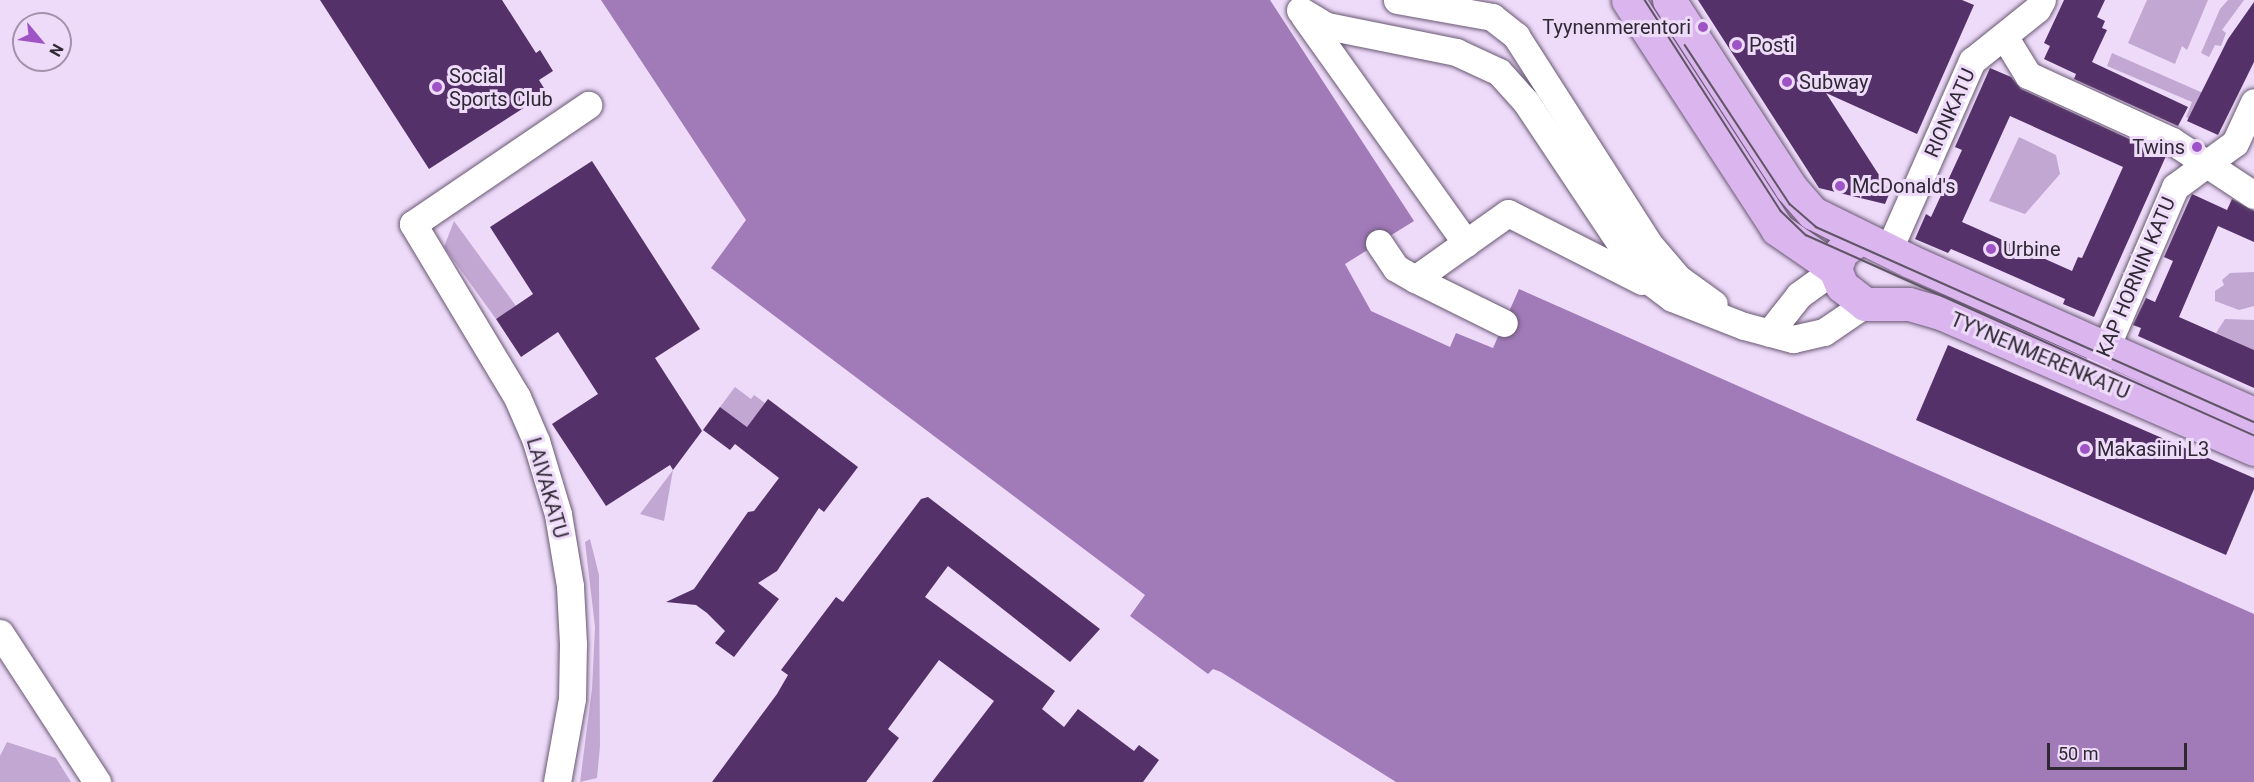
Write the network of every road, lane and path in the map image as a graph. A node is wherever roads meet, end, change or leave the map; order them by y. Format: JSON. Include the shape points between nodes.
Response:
{"nodes":[{"id":1,"x":1397,"y":0,"type":"edge"},
{"id":2,"x":1628,"y":0,"type":"edge"},
{"id":3,"x":1669,"y":0,"type":"edge"},
{"id":4,"x":2042,"y":0,"type":"edge"},
{"id":5,"x":1297,"y":5,"type":"edge"},
{"id":6,"x":2004,"y":36,"type":"junction"},
{"id":7,"x":2254,"y":102,"type":"edge"},
{"id":8,"x":588,"y":105,"type":"dead end"},
{"id":9,"x":2204,"y":164,"type":"junction"},
{"id":10,"x":2254,"y":195,"type":"edge"},
{"id":11,"x":1379,"y":243,"type":"dead end"},
{"id":12,"x":1466,"y":243,"type":"junction"},
{"id":13,"x":1875,"y":243,"type":"junction"},
{"id":14,"x":1835,"y":269,"type":"junction"},
{"id":15,"x":1415,"y":279,"type":"junction"},
{"id":16,"x":1672,"y":298,"type":"junction"},
{"id":17,"x":1865,"y":304,"type":"junction"},
{"id":18,"x":1504,"y":323,"type":"dead end"},
{"id":19,"x":1756,"y":330,"type":"junction"},
{"id":20,"x":2106,"y":348,"type":"junction"},
{"id":21,"x":2092,"y":378,"type":"junction"},
{"id":22,"x":2254,"y":414,"type":"edge"},
{"id":23,"x":2254,"y":449,"type":"edge"},
{"id":24,"x":0,"y":633,"type":"edge"},
{"id":25,"x":97,"y":782,"type":"edge"},
{"id":26,"x":557,"y":782,"type":"edge"}],
"edges":[{"from":1,"to":19,"type":"street","via":[[1492,17],[1516,36],[1649,244],[1677,278]]},
{"from":2,"to":14,"type":"main road","via":[[1777,229]]},
{"from":3,"to":13,"type":"main road","name":"TYYNENMERENKATU","via":[[1804,206],[1824,220]]},
{"from":4,"to":6,"type":"street","name":"RIONKATU","via":[[2037,9]]},
{"from":5,"to":12,"type":"street"},
{"from":5,"to":16,"type":"street","via":[[1327,26],[1474,58],[1499,72],[1512,84],[1648,280]]},
{"from":6,"to":9,"type":"street","via":[[2028,75],[2172,141]]},
{"from":6,"to":13,"type":"street","name":"RIONKATU","via":[[1972,61]]},
{"from":7,"to":9,"type":"street","name":"KAP HORNIN KATU","via":[[2235,143]]},
{"from":8,"to":26,"type":"street","name":"LAIVAKATU","via":[[413,224],[517,397],[536,441],[558,514],[570,586],[573,644],[572,699]]},
{"from":9,"to":10,"type":"street"},
{"from":9,"to":20,"type":"street","name":"KAP HORNIN KATU","via":[[2175,187]]},
{"from":11,"to":15,"type":"street","via":[[1396,268]]},
{"from":12,"to":15,"type":"street"},
{"from":12,"to":16,"type":"street","via":[[1508,213]]},
{"from":13,"to":14,"type":"main road","via":[[1840,252]]},
{"from":13,"to":20,"type":"main road","name":"TYYNENMERENKATU"},
{"from":14,"to":17,"type":"main road","via":[[1842,286]]},
{"from":14,"to":19,"type":"street"},
{"from":15,"to":18,"type":"street"},
{"from":16,"to":19,"type":"street"},
{"from":17,"to":19,"type":"street","via":[[1824,332],[1793,339]]},
{"from":17,"to":21,"type":"main road","name":"TYYNENMERENKATU","via":[[1909,304],[1941,313]]},
{"from":20,"to":21,"type":"street","name":"KAP HORNIN KATU"},
{"from":20,"to":22,"type":"main road","name":"TYYNENMERENKATU"},
{"from":21,"to":23,"type":"main road","name":"TYYNENMERENKATU"},
{"from":24,"to":25,"type":"street"}]}
